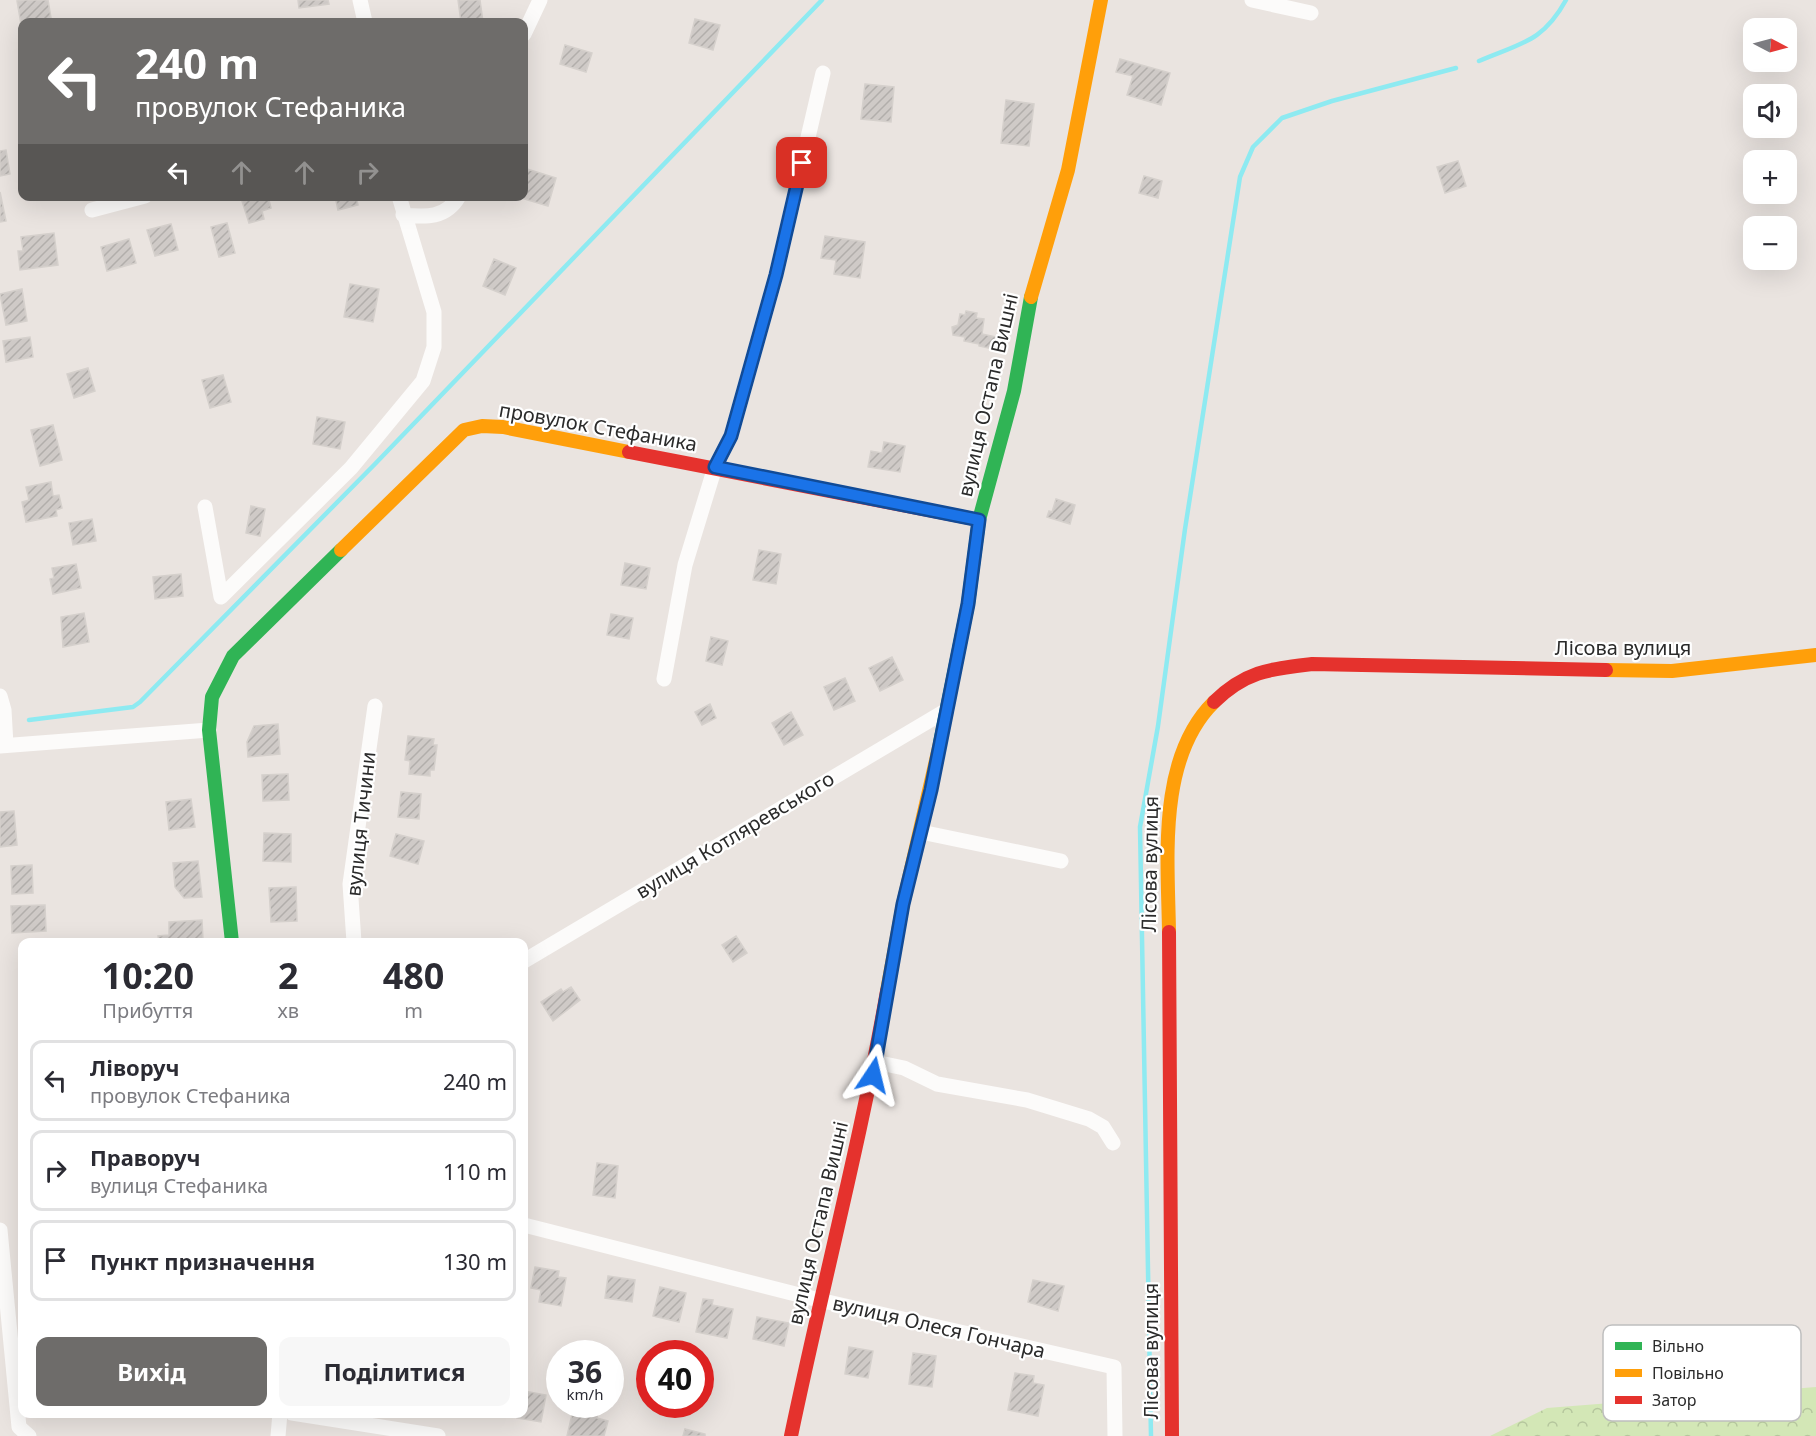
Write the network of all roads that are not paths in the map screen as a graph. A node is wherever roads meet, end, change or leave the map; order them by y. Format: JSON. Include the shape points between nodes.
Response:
{"nodes":[{"id":1,"x":360,"y":0,"type":"edge"},
{"id":2,"x":540,"y":0,"type":"edge"},
{"id":3,"x":1101,"y":0,"type":"edge"},
{"id":4,"x":1252,"y":0,"type":"edge"},
{"id":5,"x":1311,"y":13,"type":"dead end"},
{"id":6,"x":364,"y":18,"type":"edge"},
{"id":7,"x":528,"y":26,"type":"edge"},
{"id":8,"x":824,"y":73,"type":"dead end"},
{"id":9,"x":126,"y":201,"type":"edge"},
{"id":10,"x":400,"y":201,"type":"edge"},
{"id":11,"x":455,"y":201,"type":"edge"},
{"id":12,"x":93,"y":210,"type":"dead end"},
{"id":13,"x":403,"y":215,"type":"junction"},
{"id":14,"x":715,"y":467,"type":"junction"},
{"id":15,"x":205,"y":507,"type":"dead end"},
{"id":16,"x":979,"y":520,"type":"junction"},
{"id":17,"x":1816,"y":655,"type":"edge"},
{"id":18,"x":664,"y":679,"type":"dead end"},
{"id":19,"x":0,"y":696,"type":"edge"},
{"id":20,"x":375,"y":706,"type":"dead end"},
{"id":21,"x":947,"y":710,"type":"junction"},
{"id":22,"x":210,"y":730,"type":"junction"},
{"id":23,"x":3,"y":745,"type":"edge"},
{"id":24,"x":921,"y":832,"type":"junction"},
{"id":25,"x":1061,"y":861,"type":"dead end"},
{"id":26,"x":231,"y":938,"type":"edge"},
{"id":27,"x":354,"y":938,"type":"edge"},
{"id":28,"x":528,"y":959,"type":"edge"},
{"id":29,"x":875,"y":1062,"type":"junction"},
{"id":30,"x":1113,"y":1143,"type":"dead end"},
{"id":31,"x":528,"y":1226,"type":"edge"},
{"id":32,"x":0,"y":1230,"type":"edge"},
{"id":33,"x":819,"y":1300,"type":"junction"},
{"id":34,"x":18,"y":1416,"type":"edge"},
{"id":35,"x":18,"y":1418,"type":"edge"},
{"id":36,"x":280,"y":1418,"type":"edge"},
{"id":37,"x":324,"y":1418,"type":"edge"},
{"id":38,"x":29,"y":1436,"type":"edge"},
{"id":39,"x":278,"y":1436,"type":"edge"},
{"id":40,"x":438,"y":1436,"type":"edge"},
{"id":41,"x":791,"y":1436,"type":"edge"},
{"id":42,"x":1115,"y":1436,"type":"edge"},
{"id":43,"x":1172,"y":1436,"type":"edge"}],
"edges":[{"from":1,"to":6,"type":"street"},
{"from":2,"to":7,"type":"street"},
{"from":3,"to":16,"type":"street","name":"вулиця Остапа Вишні","via":[[1068,170],[1032,293],[1014,391]]},
{"from":4,"to":5,"type":"street"},
{"from":8,"to":14,"type":"street","via":[[731,436]]},
{"from":9,"to":12,"type":"street"},
{"from":10,"to":13,"type":"street"},
{"from":11,"to":13,"type":"street","via":[[444,213],[428,218]]},
{"from":13,"to":15,"type":"street","via":[[434,312],[434,347],[423,381],[351,468],[221,597]]},
{"from":14,"to":16,"type":"street","name":"провулок Стефаника"},
{"from":14,"to":18,"type":"street","via":[[685,565]]},
{"from":14,"to":22,"type":"street","name":"провулок Стефаника","via":[[503,427],[464,430],[233,656],[212,697]]},
{"from":16,"to":21,"type":"street","name":"вулиця Остапа Вишні","via":[[968,604]]},
{"from":17,"to":43,"type":"street","name":"Лісова вулиця","via":[[1672,670],[1312,664],[1273,668],[1218,695],[1181,752],[1171,788],[1168,820]]},
{"from":19,"to":23,"type":"street","via":[[4,710]]},
{"from":20,"to":27,"type":"street","name":"вулиця Тичини","via":[[350,884]]},
{"from":21,"to":24,"type":"street","name":"вулиця Остапа Вишні"},
{"from":21,"to":28,"type":"street","name":"вулиця Котляревського"},
{"from":22,"to":23,"type":"street"},
{"from":22,"to":26,"type":"street","name":"провулок Стефаника"},
{"from":24,"to":25,"type":"street"},
{"from":24,"to":29,"type":"street","name":"вулиця Остапа Вишні","via":[[903,904]]},
{"from":29,"to":30,"type":"street","via":[[904,1068],[937,1084],[1027,1100],[1089,1119],[1103,1127]]},
{"from":29,"to":33,"type":"street","name":"вулиця Остапа Вишні"},
{"from":31,"to":33,"type":"street","name":"вулиця Олеся Гончара"},
{"from":32,"to":34,"type":"street"},
{"from":33,"to":41,"type":"street","name":"вулиця Остапа Вишні"},
{"from":33,"to":42,"type":"street","name":"вулиця Олеся Гончара","via":[[1114,1368]]},
{"from":35,"to":38,"type":"street","via":[[19,1426]]},
{"from":36,"to":39,"type":"street"},
{"from":37,"to":40,"type":"street"}]}
